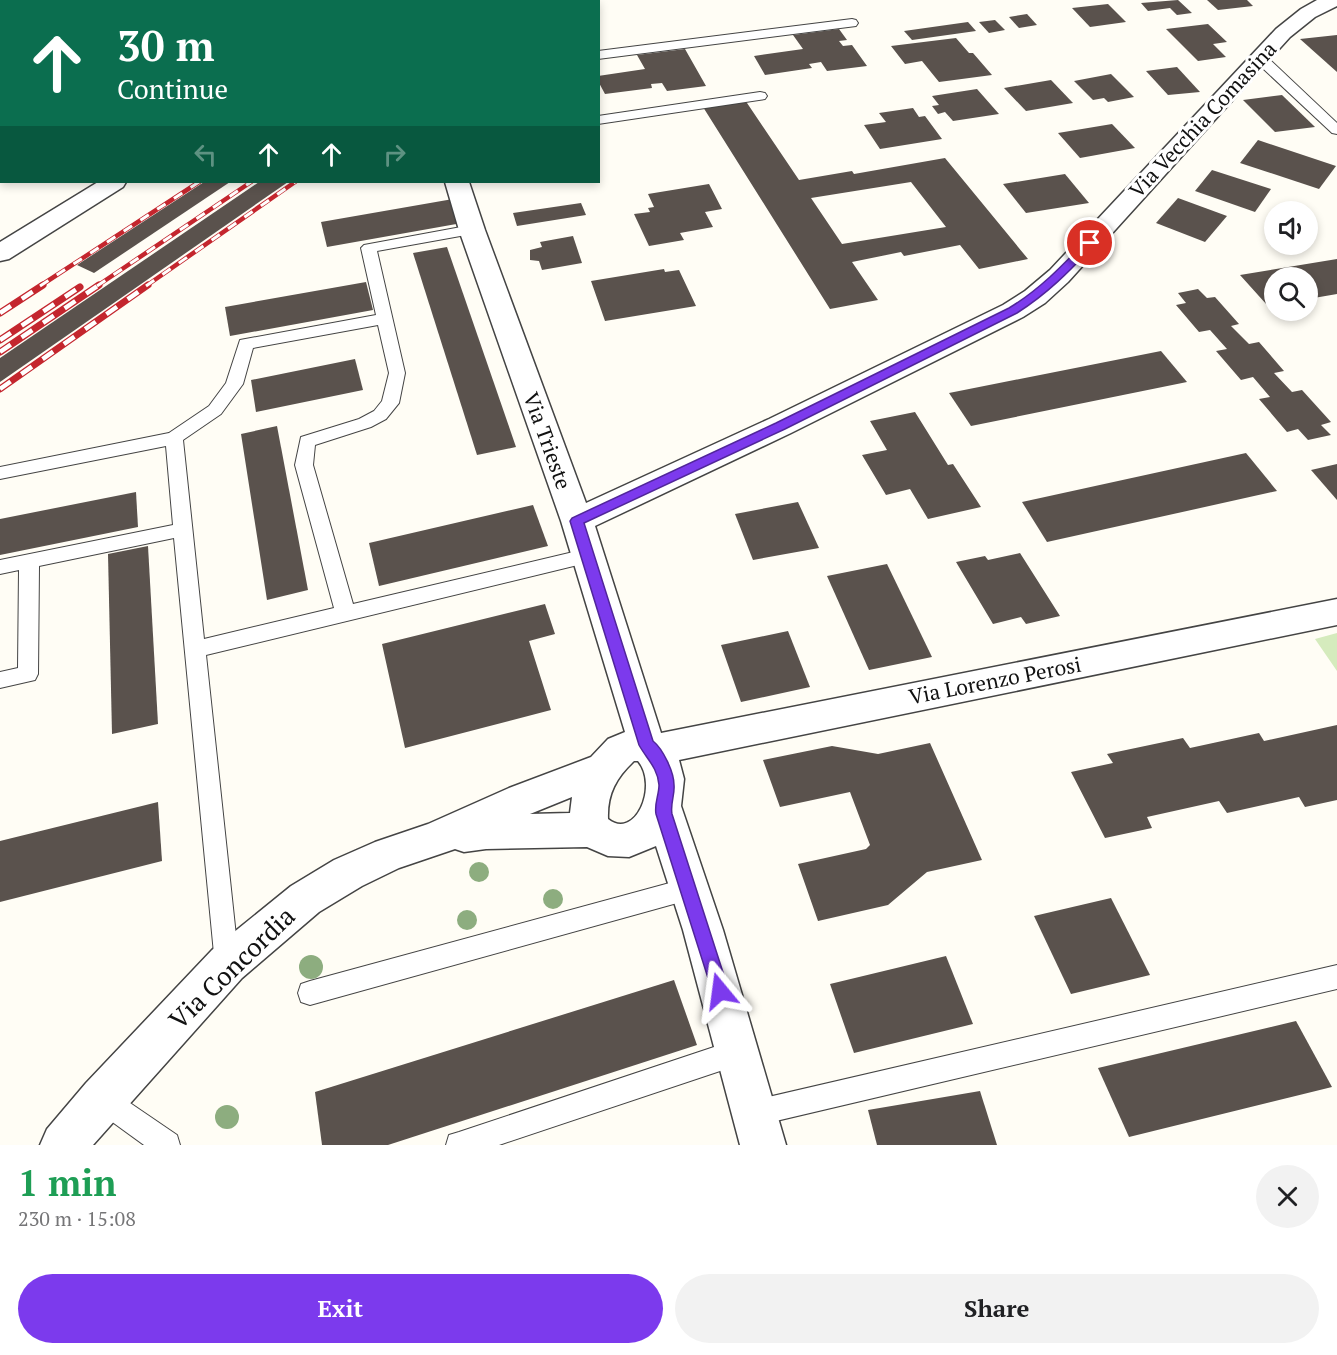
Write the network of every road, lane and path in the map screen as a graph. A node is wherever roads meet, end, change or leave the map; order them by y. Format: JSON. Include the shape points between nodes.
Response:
{"nodes":[{"id":1,"x":1333,"y":0,"type":"edge"},
{"id":2,"x":852,"y":23,"type":"dead end"},
{"id":3,"x":600,"y":55,"type":"edge"},
{"id":4,"x":1261,"y":59,"type":"junction"},
{"id":5,"x":760,"y":96,"type":"dead end"},
{"id":6,"x":600,"y":120,"type":"edge"},
{"id":7,"x":1337,"y":130,"type":"edge"},
{"id":8,"x":112,"y":183,"type":"edge"},
{"id":9,"x":457,"y":183,"type":"edge"},
{"id":10,"x":472,"y":230,"type":"junction"},
{"id":11,"x":0,"y":253,"type":"edge"},
{"id":12,"x":386,"y":318,"type":"junction"},
{"id":13,"x":174,"y":438,"type":"junction"},
{"id":14,"x":0,"y":473,"type":"edge"},
{"id":15,"x":577,"y":521,"type":"junction"},
{"id":16,"x":182,"y":530,"type":"junction"},
{"id":17,"x":586,"y":556,"type":"junction"},
{"id":18,"x":29,"y":561,"type":"junction"},
{"id":19,"x":0,"y":567,"type":"edge"},
{"id":20,"x":345,"y":611,"type":"junction"},
{"id":21,"x":1337,"y":612,"type":"edge"},
{"id":22,"x":195,"y":649,"type":"junction"},
{"id":23,"x":0,"y":680,"type":"edge"},
{"id":24,"x":632,"y":752,"type":"junction"},
{"id":25,"x":663,"y":809,"type":"junction"},
{"id":26,"x":611,"y":835,"type":"junction"},
{"id":27,"x":436,"y":838,"type":"junction"},
{"id":28,"x":688,"y":889,"type":"junction"},
{"id":29,"x":227,"y":964,"type":"junction"},
{"id":30,"x":1337,"y":977,"type":"edge"},
{"id":31,"x":310,"y":993,"type":"dead end"},
{"id":32,"x":738,"y":1052,"type":"junction"},
{"id":33,"x":102,"y":1099,"type":"junction"},
{"id":34,"x":759,"y":1129,"type":"edge"},
{"id":35,"x":63,"y":1145,"type":"edge"},
{"id":36,"x":167,"y":1145,"type":"edge"},
{"id":37,"x":459,"y":1145,"type":"edge"}],
"edges":[{"from":1,"to":4,"type":"street","name":"Via Vecchia Comasina","via":[[1283,33]]},
{"from":2,"to":3,"type":"lane"},
{"from":4,"to":7,"type":"lane"},
{"from":4,"to":15,"type":"street","name":"Via Vecchia Comasina","via":[[1035,297],[815,409]]},
{"from":5,"to":6,"type":"lane"},
{"from":8,"to":11,"type":"street"},
{"from":9,"to":10,"type":"street","name":"Via Trieste"},
{"from":10,"to":12,"type":"lane","via":[[369,248]]},
{"from":10,"to":15,"type":"street","name":"Via Trieste"},
{"from":12,"to":13,"type":"lane","via":[[246,344],[234,384],[215,410]]},
{"from":12,"to":20,"type":"lane","via":[[397,373],[390,403],[380,415],[365,423],[307,441],[304,465]]},
{"from":13,"to":14,"type":"lane"},
{"from":13,"to":16,"type":"lane"},
{"from":15,"to":17,"type":"street","name":"Via Trieste"},
{"from":16,"to":18,"type":"lane"},
{"from":16,"to":22,"type":"lane"},
{"from":17,"to":20,"type":"lane"},
{"from":17,"to":24,"type":"street","name":"Via Trieste","via":[[632,702]]},
{"from":18,"to":19,"type":"lane"},
{"from":18,"to":23,"type":"lane","via":[[27,674]]},
{"from":20,"to":22,"type":"lane"},
{"from":21,"to":24,"type":"street","name":"Via Lorenzo Perosi"},
{"from":22,"to":29,"type":"lane"},
{"from":24,"to":25,"type":"street","via":[[661,766],[667,786]]},
{"from":24,"to":26,"type":"street","via":[[591,792],[590,821]]},
{"from":24,"to":27,"type":"street","name":"Via Concordia"},
{"from":25,"to":26,"type":"street","via":[[649,828]]},
{"from":25,"to":28,"type":"street"},
{"from":26,"to":27,"type":"street","name":"Via Concordia","via":[[486,832]]},
{"from":26,"to":28,"type":"street","via":[[645,851]]},
{"from":27,"to":29,"type":"street","name":"Via Concordia","via":[[389,854],[305,899]]},
{"from":28,"to":31,"type":"lane"},
{"from":28,"to":32,"type":"street"},
{"from":29,"to":33,"type":"street","name":"Via Concordia"},
{"from":30,"to":34,"type":"lane"},
{"from":32,"to":34,"type":"street"},
{"from":32,"to":37,"type":"lane"},
{"from":33,"to":35,"type":"street","name":"Via Concordia"},
{"from":33,"to":36,"type":"lane"}]}
